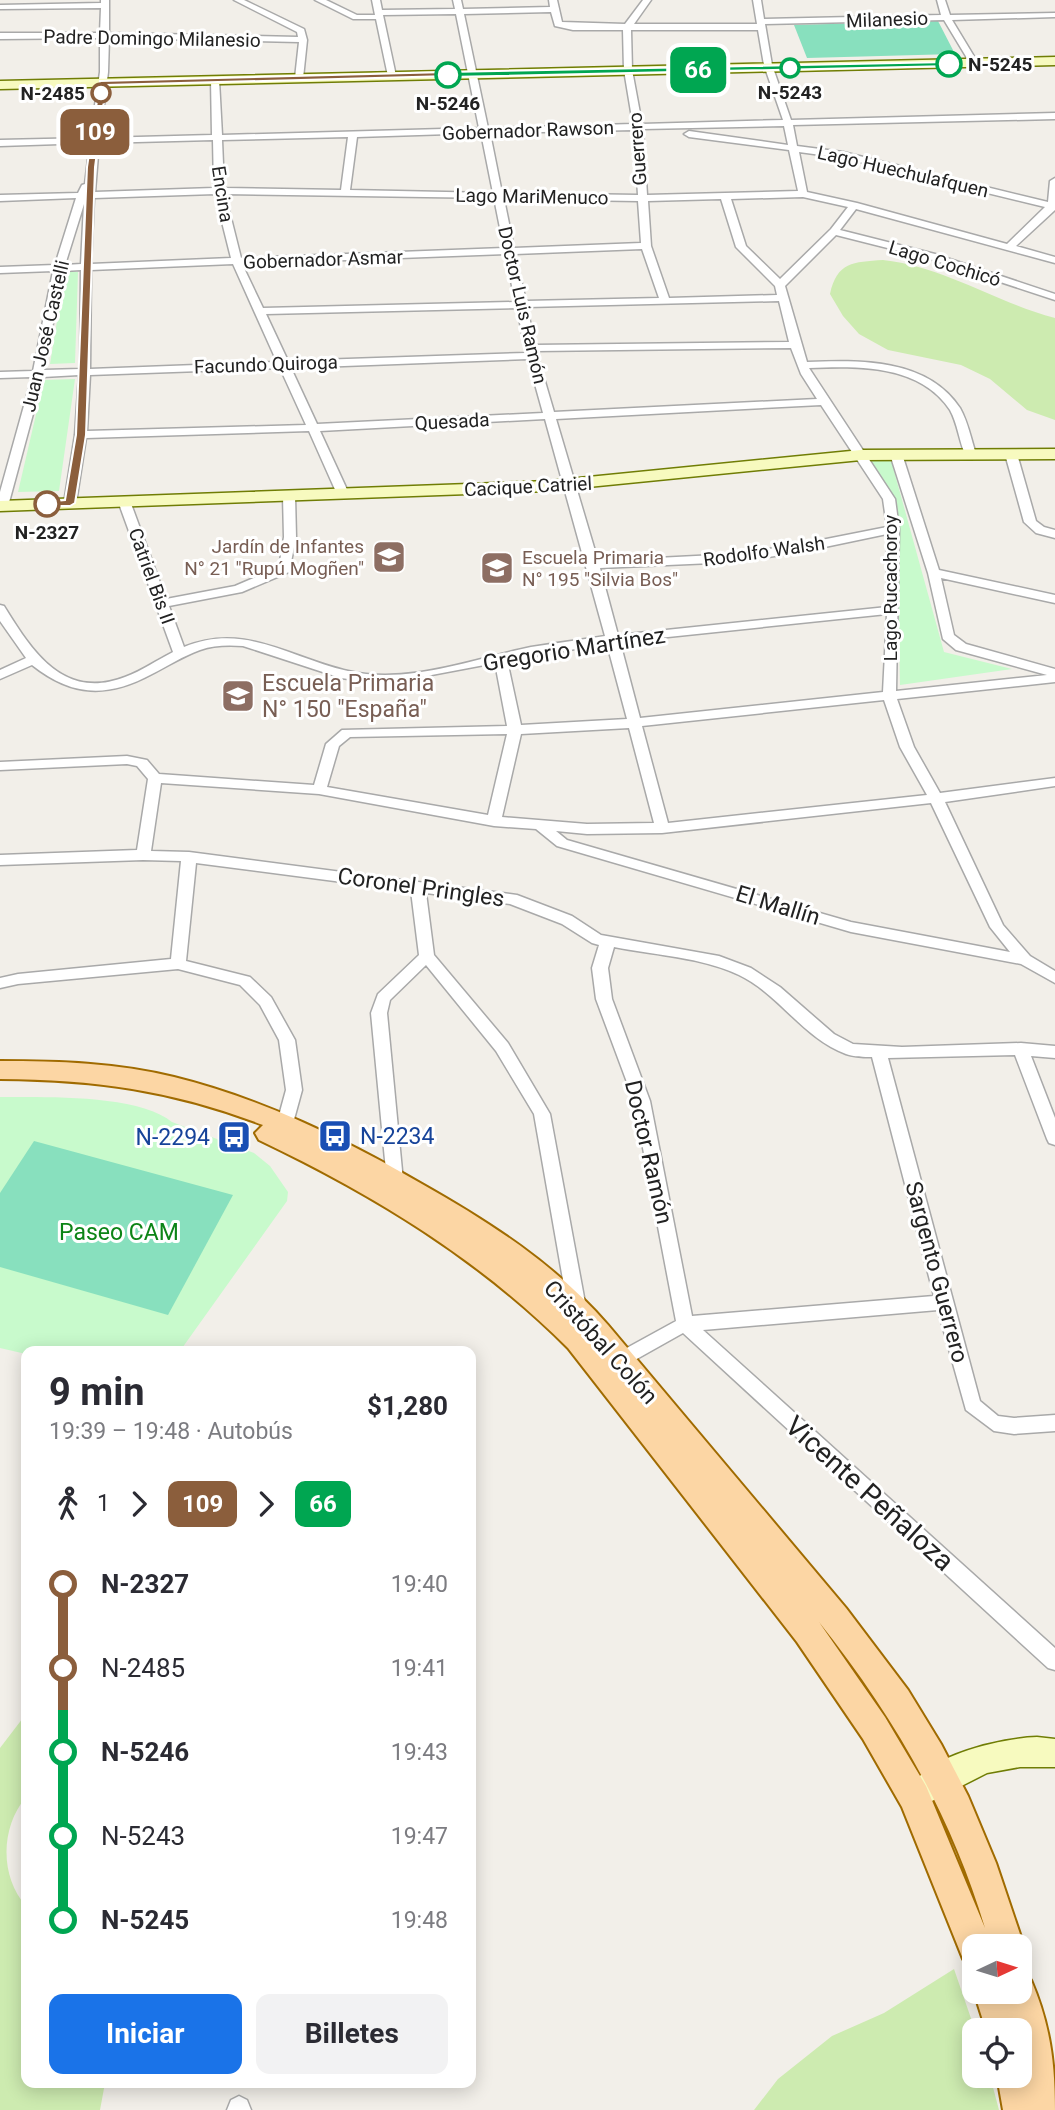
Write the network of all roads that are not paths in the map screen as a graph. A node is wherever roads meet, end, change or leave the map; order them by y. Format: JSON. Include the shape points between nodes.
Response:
{"nodes":[{"id":1,"x":238,"y":0,"type":"edge"},
{"id":2,"x":319,"y":0,"type":"edge"},
{"id":3,"x":376,"y":0,"type":"edge"},
{"id":4,"x":457,"y":0,"type":"edge"},
{"id":5,"x":647,"y":0,"type":"edge"},
{"id":6,"x":757,"y":0,"type":"edge"},
{"id":7,"x":941,"y":0,"type":"edge"},
{"id":8,"x":105,"y":3,"type":"edge"},
{"id":9,"x":554,"y":4,"type":"edge"},
{"id":10,"x":0,"y":7,"type":"edge"},
{"id":11,"x":459,"y":11,"type":"junction"},
{"id":12,"x":380,"y":15,"type":"junction"},
{"id":13,"x":1055,"y":15,"type":"edge"},
{"id":14,"x":946,"y":17,"type":"junction"},
{"id":15,"x":762,"y":25,"type":"junction"},
{"id":16,"x":628,"y":27,"type":"junction"},
{"id":17,"x":105,"y":34,"type":"junction"},
{"id":18,"x":0,"y":36,"type":"edge"},
{"id":19,"x":303,"y":40,"type":"junction"},
{"id":20,"x":1055,"y":60,"type":"edge"},
{"id":21,"x":974,"y":62,"type":"junction"},
{"id":22,"x":768,"y":66,"type":"junction"},
{"id":23,"x":628,"y":70,"type":"junction"},
{"id":24,"x":473,"y":74,"type":"junction"},
{"id":25,"x":392,"y":76,"type":"junction"},
{"id":26,"x":299,"y":78,"type":"junction"},
{"id":27,"x":215,"y":80,"type":"junction"},
{"id":28,"x":103,"y":83,"type":"junction"},
{"id":29,"x":0,"y":85,"type":"edge"},
{"id":30,"x":1055,"y":116,"type":"edge"},
{"id":31,"x":788,"y":123,"type":"junction"},
{"id":32,"x":638,"y":127,"type":"junction"},
{"id":33,"x":667,"y":127,"type":"junction"},
{"id":34,"x":485,"y":131,"type":"junction"},
{"id":35,"x":353,"y":135,"type":"junction"},
{"id":36,"x":216,"y":137,"type":"junction"},
{"id":37,"x":94,"y":140,"type":"junction"},
{"id":38,"x":0,"y":143,"type":"edge"},
{"id":39,"x":793,"y":148,"type":"junction"},
{"id":40,"x":1055,"y":183,"type":"edge"},
{"id":41,"x":219,"y":191,"type":"junction"},
{"id":42,"x":345,"y":193,"type":"junction"},
{"id":43,"x":803,"y":194,"type":"junction"},
{"id":44,"x":86,"y":195,"type":"junction"},
{"id":45,"x":498,"y":195,"type":"junction"},
{"id":46,"x":0,"y":198,"type":"edge"},
{"id":47,"x":641,"y":198,"type":"junction"},
{"id":48,"x":726,"y":198,"type":"junction"},
{"id":49,"x":855,"y":205,"type":"junction"},
{"id":50,"x":1054,"y":206,"type":"edge"},
{"id":51,"x":834,"y":231,"type":"junction"},
{"id":52,"x":646,"y":246,"type":"junction"},
{"id":53,"x":1009,"y":248,"type":"junction"},
{"id":54,"x":510,"y":251,"type":"junction"},
{"id":55,"x":1055,"y":260,"type":"edge"},
{"id":56,"x":237,"y":263,"type":"junction"},
{"id":57,"x":86,"y":268,"type":"junction"},
{"id":58,"x":0,"y":270,"type":"edge"},
{"id":59,"x":58,"y":270,"type":"junction"},
{"id":60,"x":780,"y":285,"type":"junction"},
{"id":61,"x":1055,"y":297,"type":"edge"},
{"id":62,"x":784,"y":298,"type":"junction"},
{"id":63,"x":665,"y":302,"type":"junction"},
{"id":64,"x":521,"y":305,"type":"junction"},
{"id":65,"x":261,"y":311,"type":"junction"},
{"id":66,"x":795,"y":345,"type":"junction"},
{"id":67,"x":530,"y":352,"type":"junction"},
{"id":68,"x":284,"y":363,"type":"junction"},
{"id":69,"x":803,"y":365,"type":"junction"},
{"id":70,"x":85,"y":371,"type":"junction"},
{"id":71,"x":38,"y":374,"type":"junction"},
{"id":72,"x":0,"y":375,"type":"edge"},
{"id":73,"x":822,"y":402,"type":"junction"},
{"id":74,"x":549,"y":416,"type":"junction"},
{"id":75,"x":312,"y":428,"type":"junction"},
{"id":76,"x":81,"y":435,"type":"junction"},
{"id":77,"x":896,"y":454,"type":"junction"},
{"id":78,"x":970,"y":454,"type":"junction"},
{"id":79,"x":1011,"y":454,"type":"junction"},
{"id":80,"x":1055,"y":454,"type":"edge"},
{"id":81,"x":861,"y":455,"type":"junction"},
{"id":82,"x":570,"y":485,"type":"junction"},
{"id":83,"x":342,"y":494,"type":"junction"},
{"id":84,"x":289,"y":496,"type":"junction"},
{"id":85,"x":124,"y":501,"type":"junction"},
{"id":86,"x":70,"y":503,"type":"junction"},
{"id":87,"x":1,"y":506,"type":"edge"},
{"id":88,"x":892,"y":529,"type":"junction"},
{"id":89,"x":1055,"y":534,"type":"edge"},
{"id":90,"x":593,"y":565,"type":"junction"},
{"id":91,"x":934,"y":573,"type":"junction"},
{"id":92,"x":1055,"y":599,"type":"edge"},
{"id":93,"x":162,"y":604,"type":"junction"},
{"id":94,"x":0,"y":609,"type":"edge"},
{"id":95,"x":893,"y":610,"type":"junction"},
{"id":96,"x":612,"y":639,"type":"junction"},
{"id":97,"x":179,"y":652,"type":"junction"},
{"id":98,"x":500,"y":658,"type":"junction"},
{"id":99,"x":32,"y":660,"type":"junction"},
{"id":100,"x":0,"y":675,"type":"edge"},
{"id":101,"x":1055,"y":676,"type":"edge"},
{"id":102,"x":889,"y":695,"type":"junction"},
{"id":103,"x":636,"y":723,"type":"junction"},
{"id":104,"x":515,"y":730,"type":"junction"},
{"id":105,"x":0,"y":766,"type":"edge"},
{"id":106,"x":155,"y":778,"type":"junction"},
{"id":107,"x":1055,"y":782,"type":"edge"},
{"id":108,"x":319,"y":790,"type":"junction"},
{"id":109,"x":936,"y":798,"type":"junction"},
{"id":110,"x":494,"y":821,"type":"junction"},
{"id":111,"x":540,"y":825,"type":"junction"},
{"id":112,"x":663,"y":828,"type":"junction"},
{"id":113,"x":143,"y":855,"type":"junction"},
{"id":114,"x":189,"y":857,"type":"junction"},
{"id":115,"x":0,"y":860,"type":"edge"},
{"id":116,"x":418,"y":887,"type":"junction"},
{"id":117,"x":608,"y":941,"type":"junction"},
{"id":118,"x":427,"y":956,"type":"junction"},
{"id":119,"x":1025,"y":960,"type":"junction"},
{"id":120,"x":178,"y":964,"type":"junction"},
{"id":121,"x":1055,"y":978,"type":"edge"},
{"id":122,"x":0,"y":983,"type":"edge"},
{"id":123,"x":1021,"y":1049,"type":"junction"},
{"id":124,"x":879,"y":1052,"type":"junction"},
{"id":125,"x":1055,"y":1052,"type":"edge"},
{"id":126,"x":0,"y":1070,"type":"edge"},
{"id":127,"x":0,"y":1083,"type":"edge"},
{"id":128,"x":285,"y":1123,"type":"junction"},
{"id":129,"x":1055,"y":1139,"type":"edge"},
{"id":130,"x":395,"y":1181,"type":"junction"},
{"id":131,"x":945,"y":1302,"type":"junction"},
{"id":132,"x":577,"y":1308,"type":"junction"},
{"id":133,"x":685,"y":1324,"type":"junction"},
{"id":134,"x":620,"y":1360,"type":"junction"},
{"id":135,"x":1055,"y":1423,"type":"edge"},
{"id":136,"x":1055,"y":1661,"type":"edge"},
{"id":137,"x":1055,"y":1752,"type":"edge"},
{"id":138,"x":928,"y":1788,"type":"junction"},
{"id":139,"x":973,"y":1934,"type":"edge"},
{"id":140,"x":1003,"y":1934,"type":"edge"},
{"id":141,"x":1023,"y":2004,"type":"edge"},
{"id":142,"x":1017,"y":2088,"type":"edge"},
{"id":143,"x":1021,"y":2110,"type":"edge"},
{"id":144,"x":1045,"y":2110,"type":"edge"}],
"edges":[{"from":1,"to":19,"type":"street","via":[[298,29]]},
{"from":2,"to":12,"type":"street","via":[[356,18]]},
{"from":3,"to":12,"type":"street"},
{"from":4,"to":11,"type":"street","name":"Doctor Luis Ramón"},
{"from":5,"to":16,"type":"street"},
{"from":6,"to":15,"type":"street"},
{"from":7,"to":14,"type":"street"},
{"from":8,"to":10,"type":"street"},
{"from":8,"to":17,"type":"street","name":"Juan José Castelli"},
{"from":9,"to":11,"type":"street"},
{"from":9,"to":16,"type":"street","name":"Milanesio","via":[[558,24]]},
{"from":11,"to":12,"type":"street"},
{"from":11,"to":24,"type":"street","name":"Doctor Luis Ramón"},
{"from":12,"to":25,"type":"street"},
{"from":13,"to":14,"type":"street","name":"Milanesio"},
{"from":14,"to":15,"type":"street","name":"Milanesio"},
{"from":14,"to":21,"type":"street"},
{"from":15,"to":16,"type":"street","name":"Milanesio"},
{"from":15,"to":22,"type":"street"},
{"from":16,"to":23,"type":"street","name":"Guerrero"},
{"from":17,"to":18,"type":"street","name":"Padre Domingo Milanesio"},
{"from":17,"to":19,"type":"street","name":"Padre Domingo Milanesio"},
{"from":17,"to":28,"type":"street","name":"Juan José Castelli"},
{"from":19,"to":26,"type":"street"},
{"from":20,"to":21,"type":"main road"},
{"from":21,"to":22,"type":"main road"},
{"from":22,"to":23,"type":"main road"},
{"from":22,"to":31,"type":"street"},
{"from":23,"to":24,"type":"main road"},
{"from":23,"to":32,"type":"street","name":"Guerrero"},
{"from":24,"to":25,"type":"main road"},
{"from":24,"to":34,"type":"street","name":"Doctor Luis Ramón"},
{"from":25,"to":26,"type":"main road"},
{"from":26,"to":27,"type":"main road"},
{"from":27,"to":28,"type":"main road"},
{"from":27,"to":36,"type":"street","name":"Encina"},
{"from":28,"to":29,"type":"main road"},
{"from":28,"to":37,"type":"street","name":"Juan José Castelli"},
{"from":30,"to":31,"type":"street","name":"Gobernador Rawson"},
{"from":31,"to":33,"type":"street","name":"Gobernador Rawson"},
{"from":31,"to":39,"type":"street"},
{"from":32,"to":33,"type":"street","name":"Gobernador Rawson"},
{"from":32,"to":34,"type":"street","name":"Gobernador Rawson"},
{"from":32,"to":47,"type":"street","name":"Guerrero"},
{"from":33,"to":39,"type":"street","name":"Lago Huechulafquen"},
{"from":34,"to":35,"type":"street","name":"Gobernador Rawson"},
{"from":34,"to":45,"type":"street","name":"Doctor Luis Ramón"},
{"from":35,"to":36,"type":"street","name":"Gobernador Rawson"},
{"from":35,"to":42,"type":"street"},
{"from":36,"to":37,"type":"street","name":"Gobernador Rawson"},
{"from":36,"to":41,"type":"street","name":"Encina"},
{"from":37,"to":38,"type":"street","name":"Gobernador Rawson"},
{"from":37,"to":44,"type":"street","name":"Juan José Castelli"},
{"from":39,"to":43,"type":"street"},
{"from":39,"to":50,"type":"street","name":"Lago Huechulafquen","via":[[843,155]]},
{"from":40,"to":50,"type":"street"},
{"from":41,"to":42,"type":"street","name":"Lago MariMenuco"},
{"from":41,"to":44,"type":"street","name":"Lago MariMenuco"},
{"from":41,"to":56,"type":"street","name":"Encina"},
{"from":42,"to":45,"type":"street","name":"Lago MariMenuco"},
{"from":43,"to":48,"type":"street","name":"Lago MariMenuco"},
{"from":43,"to":49,"type":"street","name":"Lago MariMenuco"},
{"from":44,"to":46,"type":"street","name":"Lago MariMenuco"},
{"from":44,"to":57,"type":"street","name":"Juan José Castelli"},
{"from":44,"to":59,"type":"street","name":"Juan José Castelli"},
{"from":45,"to":47,"type":"street","name":"Lago MariMenuco"},
{"from":45,"to":54,"type":"street","name":"Doctor Luis Ramón"},
{"from":47,"to":48,"type":"street","name":"Lago MariMenuco"},
{"from":47,"to":52,"type":"street","name":"Guerrero"},
{"from":48,"to":60,"type":"street","via":[[741,247]]},
{"from":49,"to":51,"type":"street"},
{"from":49,"to":53,"type":"street","name":"Lago MariMenuco"},
{"from":50,"to":53,"type":"street"},
{"from":51,"to":60,"type":"street"},
{"from":51,"to":61,"type":"street","name":"Lago Cochicó","via":[[931,256]]},
{"from":52,"to":54,"type":"street","name":"Gobernador Asmar"},
{"from":52,"to":63,"type":"street","name":"Guerrero"},
{"from":53,"to":55,"type":"street","name":"Lago MariMenuco"},
{"from":54,"to":56,"type":"street","name":"Gobernador Asmar"},
{"from":54,"to":64,"type":"street","name":"Doctor Luis Ramón"},
{"from":56,"to":57,"type":"street","name":"Gobernador Asmar"},
{"from":56,"to":65,"type":"street","name":"Encina"},
{"from":57,"to":59,"type":"street","name":"Gobernador Asmar"},
{"from":57,"to":70,"type":"street","name":"Juan José Castelli"},
{"from":58,"to":59,"type":"street","name":"Gobernador Asmar"},
{"from":59,"to":71,"type":"street","name":"Juan José Castelli"},
{"from":60,"to":62,"type":"street","name":"Lago Rucachoroy"},
{"from":62,"to":63,"type":"street"},
{"from":62,"to":66,"type":"street","name":"Lago Rucachoroy"},
{"from":63,"to":64,"type":"street"},
{"from":64,"to":65,"type":"street"},
{"from":64,"to":67,"type":"street","name":"Doctor Luis Ramón"},
{"from":65,"to":68,"type":"street","name":"Encina"},
{"from":66,"to":67,"type":"street","name":"Facundo Quiroga"},
{"from":66,"to":69,"type":"street","name":"Lago Rucachoroy"},
{"from":67,"to":68,"type":"street","name":"Facundo Quiroga"},
{"from":67,"to":74,"type":"street","name":"Doctor Luis Ramón"},
{"from":68,"to":70,"type":"street","name":"Facundo Quiroga"},
{"from":68,"to":75,"type":"street","name":"Encina"},
{"from":69,"to":73,"type":"street","name":"Lago Rucachoroy"},
{"from":69,"to":78,"type":"street","via":[[852,363],[923,379],[955,410]]},
{"from":70,"to":71,"type":"street","name":"Facundo Quiroga"},
{"from":70,"to":76,"type":"street","name":"Juan José Castelli"},
{"from":71,"to":72,"type":"street","name":"Facundo Quiroga"},
{"from":71,"to":87,"type":"street","name":"Juan José Castelli"},
{"from":73,"to":74,"type":"street","name":"Quesada"},
{"from":73,"to":81,"type":"street","name":"Lago Rucachoroy"},
{"from":74,"to":75,"type":"street","name":"Quesada"},
{"from":74,"to":82,"type":"street","name":"Doctor Luis Ramón"},
{"from":75,"to":76,"type":"street","name":"Quesada"},
{"from":75,"to":83,"type":"street","name":"Encina"},
{"from":76,"to":86,"type":"street","name":"Juan José Castelli"},
{"from":77,"to":78,"type":"main road","name":"Cacique Catriel"},
{"from":77,"to":81,"type":"main road","name":"Cacique Catriel"},
{"from":77,"to":91,"type":"street"},
{"from":78,"to":79,"type":"main road","name":"Cacique Catriel"},
{"from":79,"to":80,"type":"main road","name":"Cacique Catriel"},
{"from":79,"to":89,"type":"street","via":[[1030,522]]},
{"from":81,"to":82,"type":"main road","name":"Cacique Catriel"},
{"from":81,"to":88,"type":"street","name":"Lago Rucachoroy","via":[[889,499]]},
{"from":82,"to":83,"type":"main road","name":"Cacique Catriel"},
{"from":82,"to":90,"type":"street"},
{"from":83,"to":84,"type":"main road","name":"Cacique Catriel"},
{"from":84,"to":85,"type":"main road","name":"Cacique Catriel"},
{"from":84,"to":93,"type":"street","via":[[285,569],[238,589]]},
{"from":85,"to":86,"type":"main road","name":"Cacique Catriel"},
{"from":85,"to":93,"type":"street","name":"Catriel Bis II"},
{"from":86,"to":87,"type":"main road","name":"Cacique Catriel"},
{"from":88,"to":90,"type":"street","name":"Rodolfo Walsh","via":[[735,558]]},
{"from":88,"to":95,"type":"street","name":"Lago Rucachoroy"},
{"from":90,"to":96,"type":"street"},
{"from":91,"to":92,"type":"street"},
{"from":91,"to":101,"type":"street","via":[[948,636],[961,647]]},
{"from":93,"to":97,"type":"street","name":"Catriel Bis II"},
{"from":94,"to":99,"type":"street"},
{"from":95,"to":96,"type":"street","name":"Gregorio Martínez"},
{"from":95,"to":102,"type":"street","name":"Lago Rucachoroy"},
{"from":96,"to":98,"type":"street","name":"Gregorio Martínez"},
{"from":96,"to":103,"type":"street"},
{"from":97,"to":98,"type":"street","name":"Gregorio Martínez","via":[[208,643],[244,642],[346,676],[384,680]]},
{"from":97,"to":99,"type":"street","via":[[128,681],[106,686],[85,686],[55,677]]},
{"from":98,"to":104,"type":"street"},
{"from":99,"to":100,"type":"street"},
{"from":101,"to":102,"type":"street"},
{"from":102,"to":103,"type":"street"},
{"from":102,"to":109,"type":"street","name":"Lago Rucachoroy","via":[[907,747]]},
{"from":103,"to":104,"type":"street"},
{"from":103,"to":112,"type":"street"},
{"from":104,"to":108,"type":"street","via":[[347,733],[333,744]]},
{"from":104,"to":110,"type":"street"},
{"from":105,"to":106,"type":"street","via":[[127,760],[142,763]]},
{"from":106,"to":108,"type":"street"},
{"from":106,"to":113,"type":"street"},
{"from":107,"to":109,"type":"street"},
{"from":108,"to":110,"type":"street"},
{"from":109,"to":112,"type":"street"},
{"from":109,"to":119,"type":"street","name":"Lago Rucachoroy","via":[[997,927]]},
{"from":110,"to":111,"type":"street"},
{"from":111,"to":112,"type":"street"},
{"from":111,"to":119,"type":"street","name":"El Mallín","via":[[562,843],[851,927]]},
{"from":113,"to":114,"type":"street","name":"Coronel Pringles"},
{"from":113,"to":115,"type":"street","name":"Coronel Pringles"},
{"from":114,"to":116,"type":"street","name":"Coronel Pringles"},
{"from":114,"to":120,"type":"street"},
{"from":116,"to":117,"type":"street","name":"Coronel Pringles","via":[[512,899]]},
{"from":116,"to":118,"type":"street"},
{"from":117,"to":124,"type":"street","name":"Coronel Pringles","via":[[719,961],[746,972],[828,1038],[850,1050]]},
{"from":117,"to":133,"type":"street","name":"Doctor Ramón","via":[[600,968],[604,999],[642,1101]]},
{"from":118,"to":130,"type":"street","via":[[383,998],[379,1013]]},
{"from":118,"to":132,"type":"street","via":[[502,1047],[542,1114]]},
{"from":119,"to":121,"type":"street","name":"Lago Rucachoroy"},
{"from":120,"to":122,"type":"street"},
{"from":120,"to":128,"type":"street","via":[[245,981],[266,1001],[287,1040],[294,1090]]},
{"from":123,"to":124,"type":"street","name":"Coronel Pringles"},
{"from":123,"to":125,"type":"street","name":"Coronel Pringles"},
{"from":123,"to":129,"type":"street"},
{"from":124,"to":131,"type":"street","name":"Sargento Guerrero"},
{"from":126,"to":128,"type":"main road","name":"Cristóbal Colón","via":[[79,1071],[144,1079],[226,1099]]},
{"from":127,"to":138,"type":"main road","name":"Cristóbal Colón","via":[[105,1088],[200,1107],[280,1139],[396,1200],[450,1233],[534,1296],[578,1340],[808,1632],[890,1754]]},
{"from":128,"to":130,"type":"main road","name":"Cristóbal Colón"},
{"from":130,"to":132,"type":"main road","name":"Cristóbal Colón","via":[[492,1238]]},
{"from":131,"to":133,"type":"street"},
{"from":131,"to":135,"type":"street","name":"Sargento Guerrero","via":[[972,1405],[994,1423]]},
{"from":132,"to":134,"type":"main road","name":"Cristóbal Colón"},
{"from":133,"to":134,"type":"street"},
{"from":133,"to":136,"type":"street","name":"Vicente Peñaloza"},
{"from":134,"to":138,"type":"main road","name":"Cristóbal Colón","via":[[888,1689]]},
{"from":137,"to":138,"type":"main road","via":[[998,1754]]},
{"from":138,"to":139,"type":"main road"},
{"from":138,"to":140,"type":"main road","via":[[981,1873]]},
{"from":141,"to":144,"type":"main road"},
{"from":142,"to":143,"type":"main road"}]}
